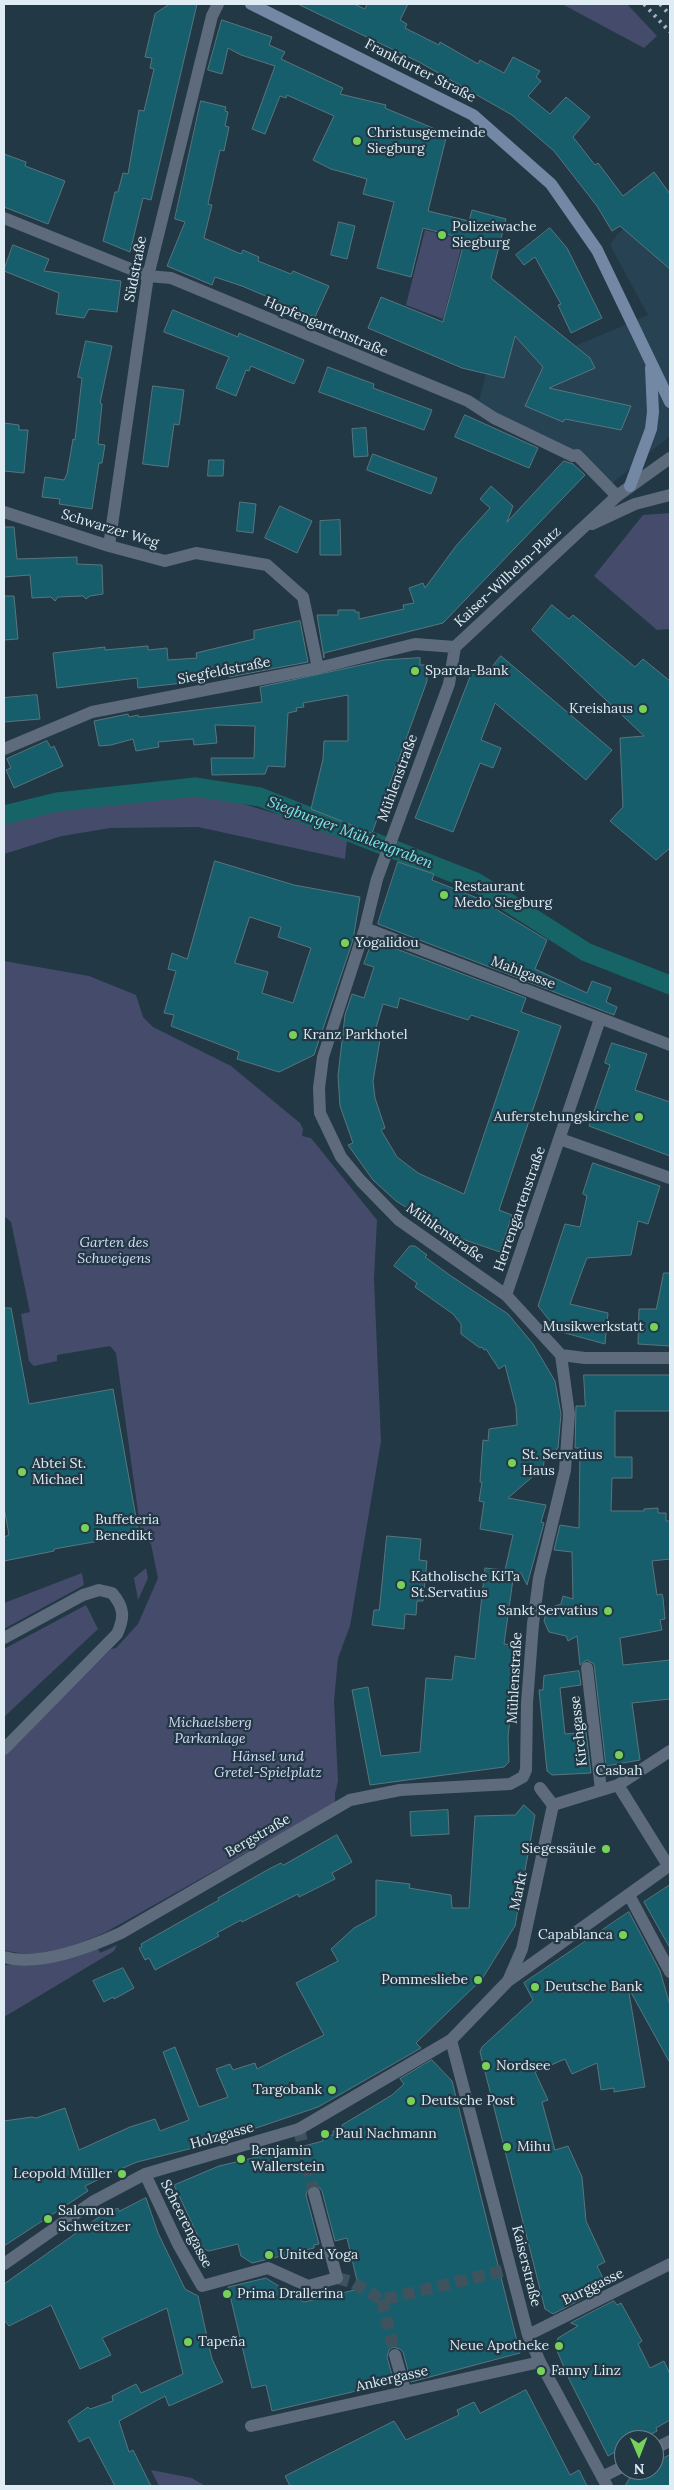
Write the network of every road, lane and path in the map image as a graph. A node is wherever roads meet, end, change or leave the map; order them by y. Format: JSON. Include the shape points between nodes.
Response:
{"nodes":[{"id":1,"x":218,"y":4,"type":"edge"},
{"id":2,"x":251,"y":4,"type":"edge"},
{"id":3,"x":4,"y":218,"type":"edge"},
{"id":4,"x":148,"y":276,"type":"junction"},
{"id":5,"x":651,"y":363,"type":"junction"},
{"id":6,"x":669,"y":396,"type":"edge"},
{"id":7,"x":670,"y":458,"type":"edge"},
{"id":8,"x":630,"y":486,"type":"junction"},
{"id":9,"x":670,"y":495,"type":"edge"},
{"id":10,"x":618,"y":496,"type":"junction"},
{"id":11,"x":4,"y":512,"type":"edge"},
{"id":12,"x":581,"y":529,"type":"junction"},
{"id":13,"x":109,"y":546,"type":"junction"},
{"id":14,"x":455,"y":647,"type":"junction"},
{"id":15,"x":318,"y":668,"type":"junction"},
{"id":16,"x":4,"y":749,"type":"edge"},
{"id":17,"x":365,"y":928,"type":"junction"},
{"id":18,"x":600,"y":1019,"type":"junction"},
{"id":19,"x":670,"y":1045,"type":"edge"},
{"id":20,"x":560,"y":1139,"type":"junction"},
{"id":21,"x":670,"y":1178,"type":"edge"},
{"id":22,"x":506,"y":1295,"type":"junction"},
{"id":23,"x":561,"y":1355,"type":"junction"},
{"id":24,"x":670,"y":1358,"type":"edge"},
{"id":25,"x":4,"y":1638,"type":"edge"},
{"id":26,"x":587,"y":1668,"type":"dead end"},
{"id":27,"x":4,"y":1750,"type":"edge"},
{"id":28,"x":670,"y":1751,"type":"edge"},
{"id":29,"x":527,"y":1762,"type":"joint"},
{"id":30,"x":618,"y":1785,"type":"junction"},
{"id":31,"x":540,"y":1788,"type":"dead end"},
{"id":32,"x":601,"y":1790,"type":"junction"},
{"id":33,"x":553,"y":1805,"type":"junction"},
{"id":34,"x":669,"y":1866,"type":"edge"},
{"id":35,"x":629,"y":1895,"type":"junction"},
{"id":36,"x":4,"y":1957,"type":"edge"},
{"id":37,"x":670,"y":1972,"type":"edge"},
{"id":38,"x":508,"y":1981,"type":"junction"},
{"id":39,"x":451,"y":2040,"type":"junction"},
{"id":40,"x":145,"y":2174,"type":"junction"},
{"id":41,"x":314,"y":2193,"type":"tunnel mouth"},
{"id":42,"x":4,"y":2264,"type":"edge"},
{"id":43,"x":670,"y":2264,"type":"edge"},
{"id":44,"x":528,"y":2336,"type":"junction"},
{"id":45,"x":395,"y":2354,"type":"tunnel mouth"},
{"id":46,"x":540,"y":2362,"type":"junction"},
{"id":47,"x":405,"y":2390,"type":"junction"},
{"id":48,"x":251,"y":2426,"type":"dead end"},
{"id":49,"x":605,"y":2482,"type":"edge"}],
"edges":[{"from":1,"to":4,"type":"street","name":"Südstraße","via":[[212,16]]},
{"from":2,"to":5,"type":"main road","name":"Frankfurter Straße","via":[[473,115],[551,184],[596,250]]},
{"from":3,"to":4,"type":"street","name":"Hopfengartenstraße"},
{"from":4,"to":10,"type":"street","name":"Hopfengartenstraße","via":[[171,278],[468,401],[494,418],[573,456],[577,455]]},
{"from":4,"to":13,"type":"street","name":"Südstraße"},
{"from":5,"to":6,"type":"main road","name":"Frankfurter Straße"},
{"from":5,"to":8,"type":"main road","via":[[651,429]]},
{"from":7,"to":8,"type":"street","name":"Kaiser-Wilhelm-Platz"},
{"from":8,"to":10,"type":"street","name":"Kaiser-Wilhelm-Platz"},
{"from":9,"to":12,"type":"street","name":"Kaiser-Wilhelm-Platz","via":[[635,504]]},
{"from":10,"to":12,"type":"street","name":"Kaiser-Wilhelm-Platz"},
{"from":11,"to":13,"type":"street","name":"Schwarzer Weg"},
{"from":12,"to":14,"type":"street","name":"Kaiser-Wilhelm-Platz"},
{"from":13,"to":15,"type":"street","name":"Schwarzer Weg","via":[[165,561],[196,553],[267,565],[303,597]]},
{"from":14,"to":15,"type":"street","name":"Siegfeldstraße","via":[[415,644]]},
{"from":14,"to":17,"type":"street","name":"Mühlenstraße","via":[[449,684],[385,858]]},
{"from":15,"to":16,"type":"street","name":"Siegfeldstraße","via":[[92,712]]},
{"from":17,"to":18,"type":"street","name":"Mahlgasse"},
{"from":17,"to":22,"type":"street","name":"Mühlenstraße","via":[[323,1057],[319,1088],[321,1119],[341,1157],[399,1220]]},
{"from":18,"to":19,"type":"street","name":"Mahlgasse"},
{"from":18,"to":20,"type":"street","name":"Herrengartenstraße"},
{"from":20,"to":21,"type":"street"},
{"from":20,"to":22,"type":"street","name":"Herrengartenstraße"},
{"from":22,"to":23,"type":"street","name":"Mühlenstraße"},
{"from":23,"to":24,"type":"street"},
{"from":23,"to":29,"type":"street","name":"Mühlenstraße","via":[[569,1414],[565,1470],[539,1578],[533,1624],[527,1703]]},
{"from":25,"to":27,"type":"street","via":[[83,1595],[99,1590],[112,1592],[122,1604],[123,1620],[117,1634]]},
{"from":26,"to":32,"type":"street","name":"Kirchgasse"},
{"from":28,"to":30,"type":"street"},
{"from":29,"to":36,"type":"street","name":"Bergstraße","via":[[523,1777],[510,1784],[400,1790],[350,1800],[121,1934],[100,1943],[37,1959]]},
{"from":30,"to":32,"type":"street"},
{"from":30,"to":34,"type":"street","name":"Markt"},
{"from":31,"to":33,"type":"street"},
{"from":32,"to":33,"type":"street"},
{"from":33,"to":38,"type":"street","name":"Markt","via":[[522,1950]]},
{"from":34,"to":35,"type":"street","name":"Markt"},
{"from":35,"to":37,"type":"street"},
{"from":35,"to":38,"type":"street","name":"Markt","via":[[588,1932]]},
{"from":38,"to":39,"type":"street","name":"Markt"},
{"from":39,"to":40,"type":"street","name":"Holzgasse","via":[[299,2129]]},
{"from":39,"to":44,"type":"street","name":"Kaiserstraße"},
{"from":40,"to":41,"type":"street","name":"Scheerengasse","via":[[202,2286],[268,2268],[308,2286],[337,2278]]},
{"from":40,"to":42,"type":"street","name":"Holzgasse","via":[[94,2202]]},
{"from":43,"to":44,"type":"street","name":"Burggasse"},
{"from":44,"to":46,"type":"street","name":"Kaiserstraße"},
{"from":45,"to":47,"type":"street"},
{"from":46,"to":47,"type":"street","name":"Ankergasse"},
{"from":46,"to":49,"type":"street","name":"Kaiserstraße"},
{"from":47,"to":48,"type":"street","name":"Ankergasse"}]}
